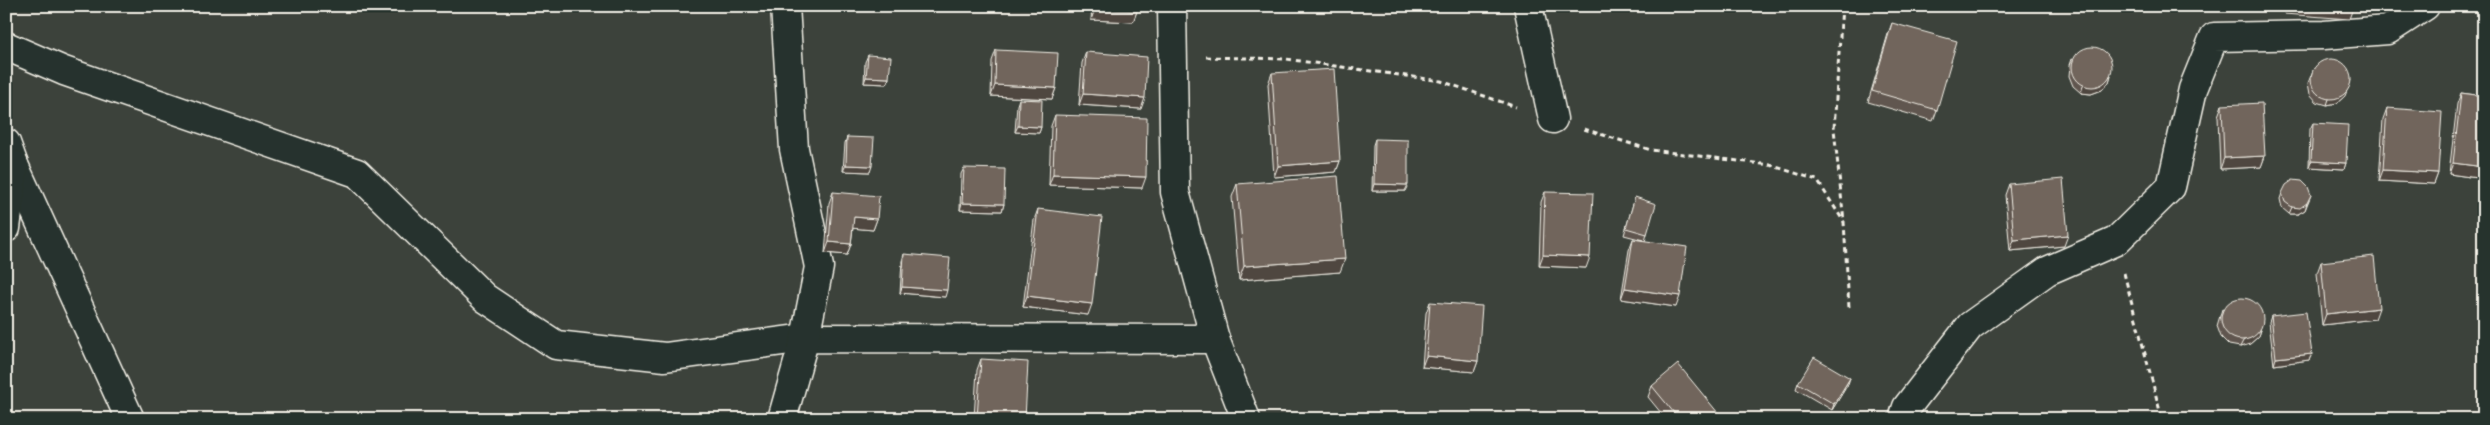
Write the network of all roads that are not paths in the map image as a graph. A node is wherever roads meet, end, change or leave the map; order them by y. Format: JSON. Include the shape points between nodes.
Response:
{"nodes":[{"id":1,"x":785,"y":6,"type":"edge"},
{"id":2,"x":1172,"y":6,"type":"edge"},
{"id":3,"x":1528,"y":6,"type":"edge"},
{"id":4,"x":2425,"y":6,"type":"edge"},
{"id":5,"x":6,"y":46,"type":"edge"},
{"id":6,"x":1554,"y":119,"type":"dead end"},
{"id":7,"x":10,"y":154,"type":"edge"},
{"id":8,"x":6,"y":228,"type":"edge"},
{"id":9,"x":805,"y":338,"type":"junction"},
{"id":10,"x":1215,"y":339,"type":"junction"},
{"id":11,"x":130,"y":419,"type":"edge"},
{"id":12,"x":782,"y":419,"type":"edge"},
{"id":13,"x":1246,"y":419,"type":"edge"},
{"id":14,"x":1902,"y":419,"type":"edge"}],
"edges":[{"from":1,"to":9,"type":"street","via":[[794,149],[819,268]]},
{"from":2,"to":10,"type":"street","via":[[1175,192]]},
{"from":3,"to":6,"type":"street"},
{"from":4,"to":14,"type":"street","via":[[2388,30],[2214,37],[2193,89],[2172,188],[2116,241],[2047,271],[1970,326],[1907,407]]},
{"from":5,"to":9,"type":"street","via":[[64,71],[357,173],[485,298],[556,345],[665,357]]},
{"from":7,"to":8,"type":"street"},
{"from":7,"to":11,"type":"street"},
{"from":9,"to":10,"type":"street"},
{"from":9,"to":12,"type":"street"},
{"from":10,"to":13,"type":"street"}]}
